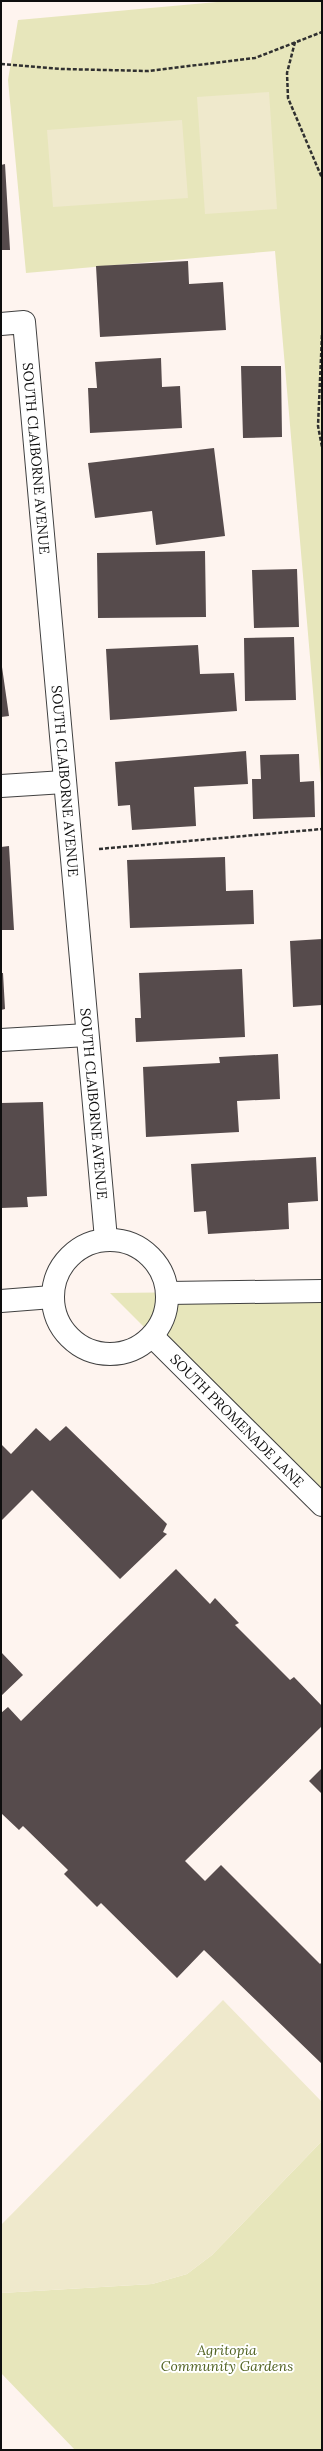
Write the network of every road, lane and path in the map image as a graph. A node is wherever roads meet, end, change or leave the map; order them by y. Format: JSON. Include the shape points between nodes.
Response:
{"nodes":[{"id":1,"x":322,"y":32,"type":"edge"},
{"id":2,"x":295,"y":41,"type":"junction"},
{"id":3,"x":1,"y":64,"type":"edge"},
{"id":4,"x":322,"y":178,"type":"edge"},
{"id":5,"x":1,"y":324,"type":"edge"},
{"id":6,"x":322,"y":335,"type":"edge"},
{"id":7,"x":322,"y":447,"type":"edge"},
{"id":8,"x":64,"y":782,"type":"junction"},
{"id":9,"x":1,"y":786,"type":"edge"},
{"id":10,"x":322,"y":829,"type":"edge"},
{"id":11,"x":70,"y":852,"type":"junction"},
{"id":12,"x":87,"y":1035,"type":"junction"},
{"id":13,"x":1,"y":1040,"type":"edge"},
{"id":14,"x":106,"y":1239,"type":"junction"},
{"id":15,"x":322,"y":1291,"type":"edge"},
{"id":16,"x":167,"y":1293,"type":"junction"},
{"id":17,"x":52,"y":1297,"type":"junction"},
{"id":18,"x":1,"y":1301,"type":"edge"},
{"id":19,"x":152,"y":1336,"type":"junction"},
{"id":20,"x":322,"y":1505,"type":"edge"}],
"edges":[{"from":1,"to":2,"type":"path"},
{"from":2,"to":3,"type":"path","via":[[255,58],[148,71],[62,69]]},
{"from":2,"to":4,"type":"path","via":[[288,73],[288,98]]},
{"from":5,"to":8,"type":"street","name":"SOUTH CLAIBORNE AVENUE","via":[[24,322]]},
{"from":6,"to":7,"type":"path","via":[[318,426]]},
{"from":8,"to":9,"type":"street"},
{"from":8,"to":11,"type":"street","name":"SOUTH CLAIBORNE AVENUE"},
{"from":10,"to":11,"type":"path"},
{"from":11,"to":12,"type":"street","name":"SOUTH CLAIBORNE AVENUE"},
{"from":12,"to":13,"type":"street"},
{"from":12,"to":14,"type":"street","name":"SOUTH CLAIBORNE AVENUE"},
{"from":14,"to":16,"type":"street","via":[[124,1241],[140,1248],[154,1260],[163,1275]]},
{"from":14,"to":17,"type":"street","via":[[89,1243],[70,1256],[62,1265],[55,1280]]},
{"from":15,"to":16,"type":"street"},
{"from":16,"to":19,"type":"street","via":[[161,1323]]},
{"from":17,"to":18,"type":"street"},
{"from":17,"to":19,"type":"street","via":[[56,1316],[66,1333],[80,1346],[98,1353],[118,1354],[136,1347]]},
{"from":19,"to":20,"type":"street","name":"SOUTH PROMENADE LANE"}]}
